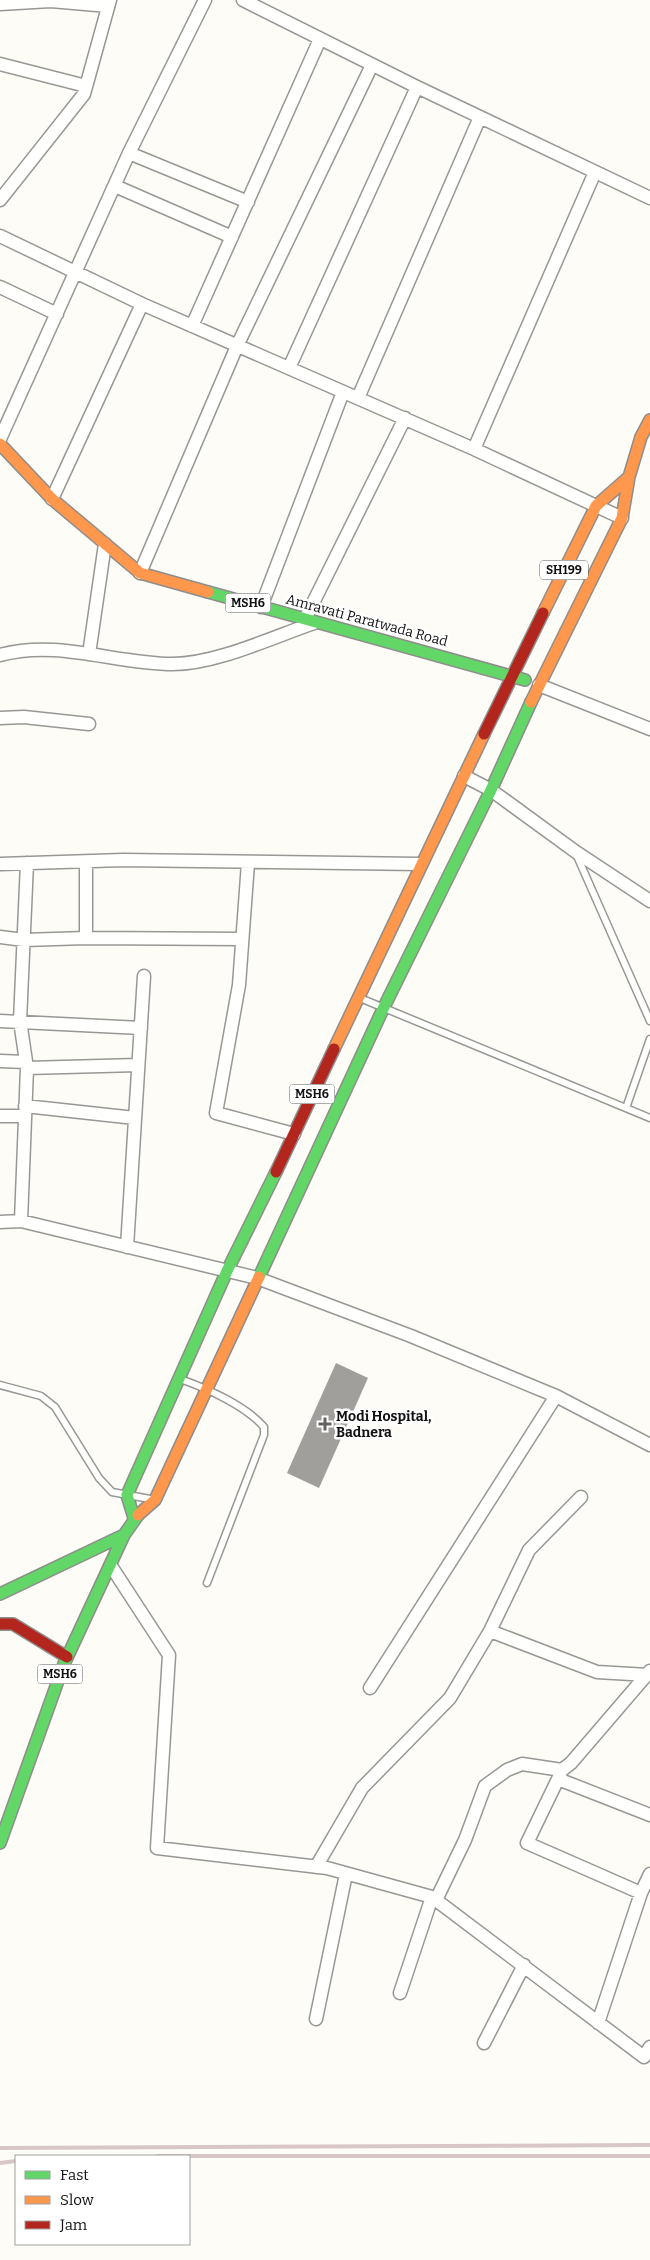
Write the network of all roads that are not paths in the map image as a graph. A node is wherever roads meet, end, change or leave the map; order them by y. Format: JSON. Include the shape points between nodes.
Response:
{"nodes":[{"id":1,"x":205,"y":0,"type":"edge"},
{"id":2,"x":243,"y":0,"type":"edge"},
{"id":3,"x":109,"y":3,"type":"edge"},
{"id":4,"x":0,"y":4,"type":"edge"},
{"id":5,"x":320,"y":39,"type":"junction"},
{"id":6,"x":0,"y":64,"type":"edge"},
{"id":7,"x":372,"y":65,"type":"junction"},
{"id":8,"x":86,"y":86,"type":"junction"},
{"id":9,"x":417,"y":87,"type":"junction"},
{"id":10,"x":480,"y":117,"type":"junction"},
{"id":11,"x":129,"y":153,"type":"junction"},
{"id":12,"x":595,"y":172,"type":"junction"},
{"id":13,"x":115,"y":186,"type":"junction"},
{"id":14,"x":650,"y":198,"type":"edge"},
{"id":15,"x":0,"y":200,"type":"edge"},
{"id":16,"x":248,"y":202,"type":"junction"},
{"id":17,"x":0,"y":236,"type":"edge"},
{"id":18,"x":232,"y":237,"type":"junction"},
{"id":19,"x":76,"y":272,"type":"junction"},
{"id":20,"x":0,"y":287,"type":"edge"},
{"id":21,"x":142,"y":304,"type":"junction"},
{"id":22,"x":57,"y":314,"type":"junction"},
{"id":23,"x":192,"y":326,"type":"junction"},
{"id":24,"x":237,"y":346,"type":"junction"},
{"id":25,"x":289,"y":368,"type":"junction"},
{"id":26,"x":343,"y":392,"type":"junction"},
{"id":27,"x":358,"y":398,"type":"junction"},
{"id":28,"x":405,"y":418,"type":"junction"},
{"id":29,"x":650,"y":420,"type":"edge"},
{"id":30,"x":0,"y":439,"type":"edge"},
{"id":31,"x":645,"y":439,"type":"edge"},
{"id":32,"x":0,"y":444,"type":"edge"},
{"id":33,"x":474,"y":449,"type":"junction"},
{"id":34,"x":629,"y":477,"type":"junction"},
{"id":35,"x":52,"y":499,"type":"junction"},
{"id":36,"x":596,"y":506,"type":"junction"},
{"id":37,"x":622,"y":518,"type":"junction"},
{"id":38,"x":105,"y":544,"type":"junction"},
{"id":39,"x":140,"y":574,"type":"junction"},
{"id":40,"x":261,"y":607,"type":"junction"},
{"id":41,"x":310,"y":620,"type":"junction"},
{"id":42,"x":88,"y":654,"type":"junction"},
{"id":43,"x":0,"y":655,"type":"edge"},
{"id":44,"x":512,"y":675,"type":"junction"},
{"id":45,"x":539,"y":685,"type":"junction"},
{"id":46,"x":0,"y":718,"type":"edge"},
{"id":47,"x":89,"y":724,"type":"dead end"},
{"id":48,"x":650,"y":729,"type":"edge"},
{"id":49,"x":464,"y":776,"type":"junction"},
{"id":50,"x":492,"y":790,"type":"junction"},
{"id":51,"x":576,"y":852,"type":"junction"},
{"id":52,"x":86,"y":862,"type":"junction"},
{"id":53,"x":27,"y":863,"type":"junction"},
{"id":54,"x":248,"y":863,"type":"junction"},
{"id":55,"x":0,"y":864,"type":"edge"},
{"id":56,"x":420,"y":864,"type":"junction"},
{"id":57,"x":650,"y":901,"type":"edge"},
{"id":58,"x":0,"y":938,"type":"edge"},
{"id":59,"x":86,"y":938,"type":"junction"},
{"id":60,"x":242,"y":939,"type":"junction"},
{"id":61,"x":24,"y":940,"type":"junction"},
{"id":62,"x":144,"y":976,"type":"dead end"},
{"id":63,"x":358,"y":997,"type":"junction"},
{"id":64,"x":383,"y":1008,"type":"junction"},
{"id":65,"x":0,"y":1021,"type":"edge"},
{"id":66,"x":20,"y":1021,"type":"junction"},
{"id":67,"x":650,"y":1021,"type":"edge"},
{"id":68,"x":141,"y":1028,"type":"junction"},
{"id":69,"x":650,"y":1039,"type":"edge"},
{"id":70,"x":0,"y":1061,"type":"edge"},
{"id":71,"x":26,"y":1065,"type":"junction"},
{"id":72,"x":138,"y":1065,"type":"junction"},
{"id":73,"x":626,"y":1108,"type":"junction"},
{"id":74,"x":25,"y":1111,"type":"junction"},
{"id":75,"x":0,"y":1116,"type":"edge"},
{"id":76,"x":135,"y":1118,"type":"junction"},
{"id":77,"x":650,"y":1118,"type":"edge"},
{"id":78,"x":294,"y":1134,"type":"junction"},
{"id":79,"x":21,"y":1221,"type":"junction"},
{"id":80,"x":0,"y":1222,"type":"edge"},
{"id":81,"x":127,"y":1248,"type":"junction"},
{"id":82,"x":226,"y":1271,"type":"junction"},
{"id":83,"x":257,"y":1278,"type":"junction"},
{"id":84,"x":179,"y":1378,"type":"junction"},
{"id":85,"x":0,"y":1385,"type":"edge"},
{"id":86,"x":206,"y":1388,"type":"junction"},
{"id":87,"x":556,"y":1396,"type":"junction"},
{"id":88,"x":650,"y":1445,"type":"edge"},
{"id":89,"x":127,"y":1495,"type":"junction"},
{"id":90,"x":581,"y":1497,"type":"dead end"},
{"id":91,"x":155,"y":1500,"type":"junction"},
{"id":92,"x":134,"y":1518,"type":"junction"},
{"id":93,"x":124,"y":1536,"type":"junction"},
{"id":94,"x":111,"y":1566,"type":"junction"},
{"id":95,"x":207,"y":1583,"type":"dead end"},
{"id":96,"x":2,"y":1593,"type":"edge"},
{"id":97,"x":4,"y":1617,"type":"edge"},
{"id":98,"x":490,"y":1631,"type":"junction"},
{"id":99,"x":67,"y":1657,"type":"junction"},
{"id":100,"x":649,"y":1673,"type":"edge"},
{"id":101,"x":370,"y":1688,"type":"dead end"},
{"id":102,"x":560,"y":1774,"type":"junction"},
{"id":103,"x":650,"y":1815,"type":"edge"},
{"id":104,"x":1,"y":1840,"type":"edge"},
{"id":105,"x":316,"y":1867,"type":"junction"},
{"id":106,"x":346,"y":1874,"type":"junction"},
{"id":107,"x":650,"y":1874,"type":"edge"},
{"id":108,"x":641,"y":1893,"type":"junction"},
{"id":109,"x":434,"y":1899,"type":"junction"},
{"id":110,"x":524,"y":1965,"type":"junction"},
{"id":111,"x":400,"y":1993,"type":"dead end"},
{"id":112,"x":316,"y":2019,"type":"dead end"},
{"id":113,"x":598,"y":2023,"type":"junction"},
{"id":114,"x":484,"y":2043,"type":"dead end"},
{"id":115,"x":648,"y":2054,"type":"edge"}],
"edges":[{"from":1,"to":11,"type":"street"},
{"from":2,"to":5,"type":"street"},
{"from":3,"to":4,"type":"street","via":[[51,1]]},
{"from":3,"to":8,"type":"street"},
{"from":5,"to":7,"type":"street"},
{"from":5,"to":16,"type":"street"},
{"from":6,"to":8,"type":"street"},
{"from":7,"to":9,"type":"street"},
{"from":7,"to":24,"type":"street"},
{"from":8,"to":15,"type":"street","via":[[84,94]]},
{"from":9,"to":10,"type":"street"},
{"from":9,"to":25,"type":"street"},
{"from":10,"to":12,"type":"street"},
{"from":10,"to":27,"type":"street"},
{"from":11,"to":13,"type":"street"},
{"from":11,"to":16,"type":"street"},
{"from":12,"to":14,"type":"street"},
{"from":12,"to":33,"type":"street"},
{"from":13,"to":18,"type":"street"},
{"from":13,"to":19,"type":"street"},
{"from":16,"to":18,"type":"street"},
{"from":17,"to":19,"type":"street"},
{"from":18,"to":23,"type":"street"},
{"from":19,"to":21,"type":"street"},
{"from":19,"to":22,"type":"street"},
{"from":20,"to":22,"type":"street"},
{"from":21,"to":23,"type":"street"},
{"from":21,"to":35,"type":"street"},
{"from":22,"to":30,"type":"street"},
{"from":23,"to":24,"type":"street"},
{"from":24,"to":25,"type":"street"},
{"from":24,"to":39,"type":"street"},
{"from":25,"to":26,"type":"street"},
{"from":26,"to":27,"type":"street"},
{"from":26,"to":40,"type":"street"},
{"from":27,"to":28,"type":"street"},
{"from":28,"to":33,"type":"street"},
{"from":28,"to":41,"type":"street"},
{"from":29,"to":31,"type":"main road","number":"SH199"},
{"from":31,"to":34,"type":"main road","number":"SH199"},
{"from":32,"to":35,"type":"main road","name":"Amravati Paratwada Road","number":"MSH6"},
{"from":33,"to":36,"type":"street"},
{"from":34,"to":36,"type":"main road","number":"SH199"},
{"from":34,"to":37,"type":"main road","number":"SH199"},
{"from":35,"to":38,"type":"main road","name":"Amravati Paratwada Road","number":"MSH6"},
{"from":36,"to":37,"type":"street"},
{"from":36,"to":44,"type":"main road","number":"SH199"},
{"from":37,"to":45,"type":"main road","number":"SH199"},
{"from":38,"to":39,"type":"main road","name":"Amravati Paratwada Road","number":"MSH6"},
{"from":38,"to":42,"type":"street"},
{"from":39,"to":40,"type":"main road","name":"Amravati Paratwada Road","number":"MSH6"},
{"from":40,"to":41,"type":"main road","name":"Amravati Paratwada Road","number":"MSH6"},
{"from":41,"to":42,"type":"street","via":[[215,657],[188,663],[161,664]]},
{"from":41,"to":44,"type":"main road","name":"Amravati Paratwada Road","number":"MSH6"},
{"from":42,"to":43,"type":"street","via":[[43,648]]},
{"from":44,"to":45,"type":"main road","name":"Amravati Paratwada Road","number":"MSH6"},
{"from":44,"to":49,"type":"main road","number":"MSH6"},
{"from":45,"to":48,"type":"street"},
{"from":45,"to":50,"type":"main road","number":"MSH6"},
{"from":46,"to":47,"type":"street","via":[[24,717]]},
{"from":49,"to":50,"type":"street"},
{"from":49,"to":56,"type":"main road","number":"MSH6"},
{"from":50,"to":51,"type":"street"},
{"from":50,"to":64,"type":"main road","number":"MSH6"},
{"from":51,"to":57,"type":"street"},
{"from":51,"to":67,"type":"lane"},
{"from":52,"to":53,"type":"street"},
{"from":52,"to":54,"type":"street"},
{"from":52,"to":59,"type":"street"},
{"from":53,"to":55,"type":"street"},
{"from":53,"to":61,"type":"street"},
{"from":54,"to":56,"type":"street"},
{"from":54,"to":60,"type":"street"},
{"from":56,"to":63,"type":"main road","number":"MSH6"},
{"from":58,"to":61,"type":"street"},
{"from":59,"to":60,"type":"street"},
{"from":59,"to":61,"type":"street"},
{"from":60,"to":78,"type":"street","via":[[239,985],[216,1113]]},
{"from":61,"to":66,"type":"street"},
{"from":62,"to":68,"type":"street"},
{"from":63,"to":64,"type":"lane"},
{"from":63,"to":78,"type":"main road","number":"MSH6"},
{"from":64,"to":73,"type":"lane"},
{"from":64,"to":83,"type":"main road","number":"MSH6"},
{"from":65,"to":66,"type":"street"},
{"from":66,"to":68,"type":"street"},
{"from":66,"to":71,"type":"street"},
{"from":68,"to":72,"type":"street"},
{"from":69,"to":73,"type":"lane"},
{"from":70,"to":71,"type":"street"},
{"from":71,"to":72,"type":"street"},
{"from":71,"to":74,"type":"street"},
{"from":72,"to":76,"type":"street"},
{"from":73,"to":77,"type":"lane"},
{"from":74,"to":75,"type":"street"},
{"from":74,"to":76,"type":"street"},
{"from":74,"to":79,"type":"street"},
{"from":76,"to":81,"type":"street"},
{"from":78,"to":82,"type":"main road","number":"MSH6"},
{"from":79,"to":80,"type":"street"},
{"from":79,"to":81,"type":"street"},
{"from":81,"to":82,"type":"street"},
{"from":82,"to":83,"type":"street"},
{"from":82,"to":84,"type":"main road","number":"MSH6"},
{"from":83,"to":86,"type":"main road","number":"MSH6"},
{"from":83,"to":87,"type":"street","via":[[411,1336]]},
{"from":84,"to":86,"type":"lane"},
{"from":84,"to":89,"type":"main road","number":"MSH6"},
{"from":85,"to":89,"type":"lane","via":[[41,1396],[55,1407],[106,1487],[112,1492]]},
{"from":86,"to":91,"type":"main road","number":"MSH6"},
{"from":86,"to":95,"type":"lane","via":[[257,1419],[264,1427],[264,1435]]},
{"from":87,"to":88,"type":"street"},
{"from":87,"to":101,"type":"street"},
{"from":89,"to":91,"type":"lane"},
{"from":89,"to":92,"type":"main road"},
{"from":90,"to":98,"type":"street","via":[[529,1550]]},
{"from":91,"to":92,"type":"main road","number":"MSH6"},
{"from":92,"to":93,"type":"main road","number":"MSH6"},
{"from":93,"to":94,"type":"main road","number":"MSH6"},
{"from":93,"to":96,"type":"main road"},
{"from":94,"to":99,"type":"main road","number":"MSH6"},
{"from":94,"to":105,"type":"street","via":[[168,1656],[157,1848]]},
{"from":96,"to":97,"type":"main road"},
{"from":97,"to":99,"type":"main road"},
{"from":98,"to":100,"type":"street","via":[[597,1672]]},
{"from":98,"to":105,"type":"street","via":[[450,1698],[362,1788]]},
{"from":99,"to":104,"type":"main road","number":"MSH6"},
{"from":100,"to":102,"type":"street"},
{"from":102,"to":103,"type":"street"},
{"from":102,"to":108,"type":"street","via":[[527,1843]]},
{"from":102,"to":109,"type":"street","via":[[522,1764],[507,1770],[485,1786],[465,1840]]},
{"from":105,"to":106,"type":"street"},
{"from":106,"to":109,"type":"street"},
{"from":106,"to":112,"type":"street"},
{"from":107,"to":108,"type":"street"},
{"from":108,"to":113,"type":"street"},
{"from":109,"to":110,"type":"street"},
{"from":109,"to":111,"type":"street"},
{"from":110,"to":113,"type":"street"},
{"from":110,"to":114,"type":"street"},
{"from":113,"to":115,"type":"street"}]}
